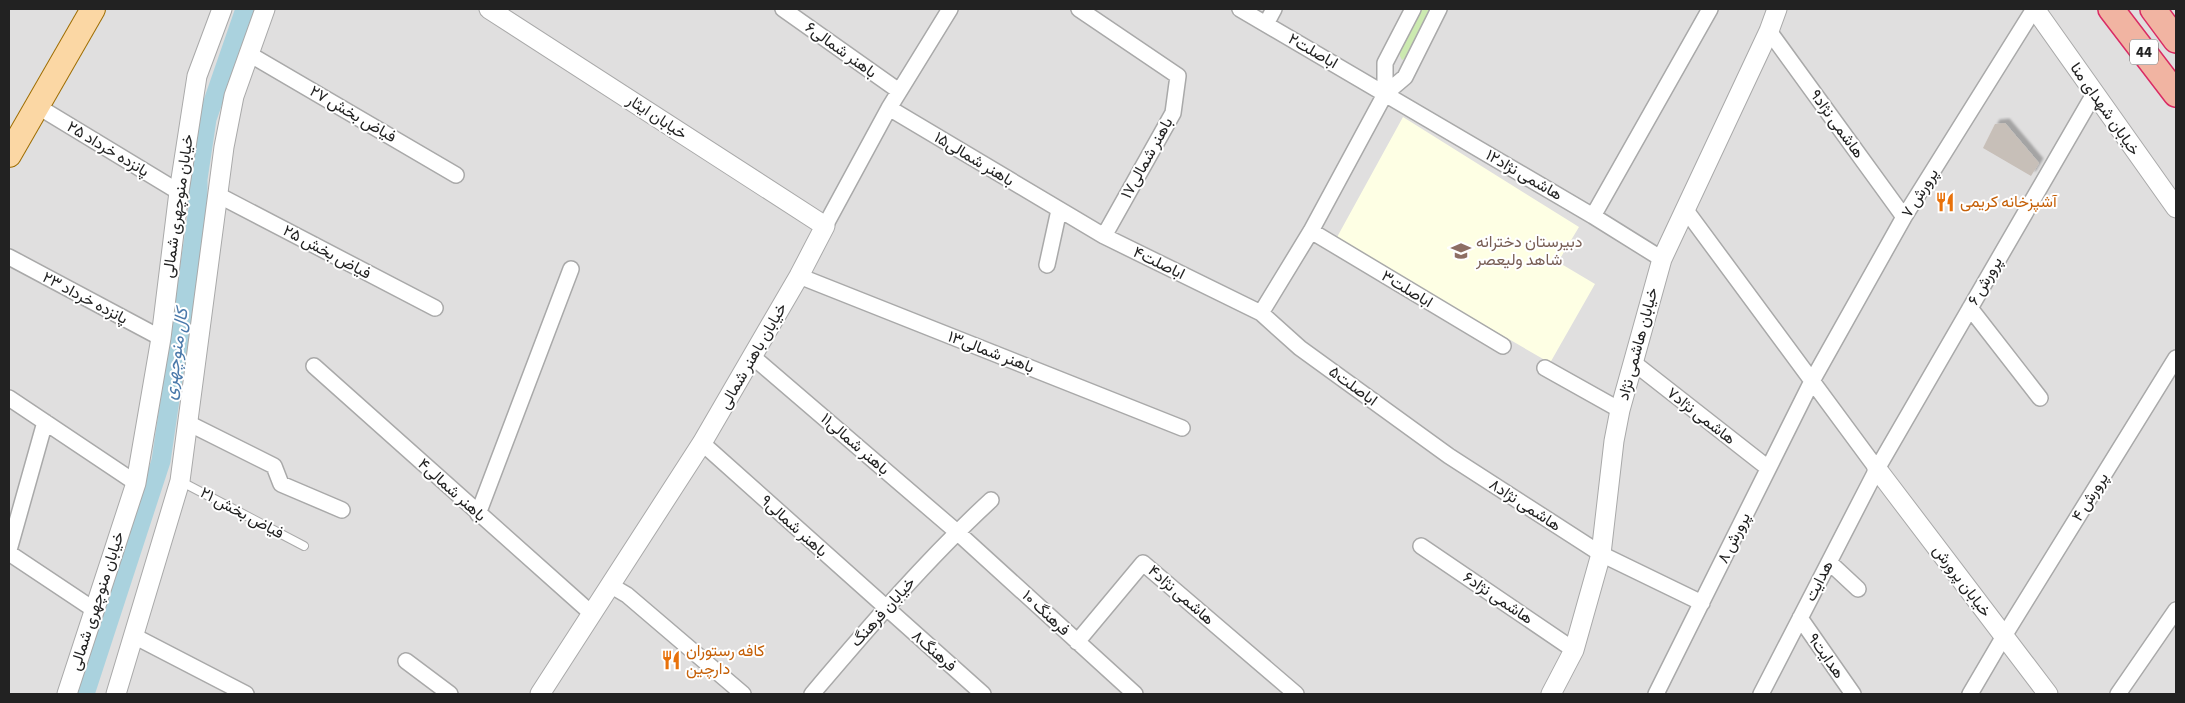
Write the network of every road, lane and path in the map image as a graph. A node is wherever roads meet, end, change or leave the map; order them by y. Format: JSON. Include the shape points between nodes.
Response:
{"nodes":[{"id":1,"x":94,"y":9,"type":"edge"},
{"id":2,"x":222,"y":9,"type":"edge"},
{"id":3,"x":265,"y":9,"type":"edge"},
{"id":4,"x":490,"y":9,"type":"edge"},
{"id":5,"x":784,"y":9,"type":"edge"},
{"id":6,"x":1079,"y":9,"type":"edge"},
{"id":7,"x":1240,"y":9,"type":"edge"},
{"id":8,"x":1274,"y":9,"type":"edge"},
{"id":9,"x":1413,"y":9,"type":"edge"},
{"id":10,"x":1439,"y":9,"type":"edge"},
{"id":11,"x":1710,"y":9,"type":"edge"},
{"id":12,"x":1777,"y":9,"type":"edge"},
{"id":13,"x":2034,"y":9,"type":"edge"},
{"id":14,"x":2111,"y":9,"type":"edge"},
{"id":15,"x":2153,"y":9,"type":"edge"},
{"id":16,"x":943,"y":11,"type":"edge"},
{"id":17,"x":1266,"y":24,"type":"junction"},
{"id":18,"x":1769,"y":31,"type":"junction"},
{"id":19,"x":2176,"y":40,"type":"edge"},
{"id":20,"x":249,"y":54,"type":"junction"},
{"id":21,"x":899,"y":91,"type":"junction"},
{"id":22,"x":1385,"y":94,"type":"junction"},
{"id":23,"x":2094,"y":94,"type":"junction"},
{"id":24,"x":2176,"y":94,"type":"edge"},
{"id":25,"x":37,"y":106,"type":"junction"},
{"id":26,"x":889,"y":108,"type":"junction"},
{"id":27,"x":9,"y":155,"type":"edge"},
{"id":28,"x":456,"y":175,"type":"dead end"},
{"id":29,"x":179,"y":192,"type":"junction"},
{"id":30,"x":218,"y":195,"type":"junction"},
{"id":31,"x":2176,"y":208,"type":"edge"},
{"id":32,"x":1685,"y":209,"type":"junction"},
{"id":33,"x":1059,"y":210,"type":"junction"},
{"id":34,"x":1593,"y":216,"type":"junction"},
{"id":35,"x":1904,"y":217,"type":"junction"},
{"id":36,"x":825,"y":226,"type":"junction"},
{"id":37,"x":1311,"y":231,"type":"junction"},
{"id":38,"x":1104,"y":236,"type":"junction"},
{"id":39,"x":9,"y":257,"type":"edge"},
{"id":40,"x":1662,"y":259,"type":"junction"},
{"id":41,"x":1047,"y":265,"type":"dead end"},
{"id":42,"x":571,"y":269,"type":"dead end"},
{"id":43,"x":799,"y":276,"type":"junction"},
{"id":44,"x":435,"y":308,"type":"dead end"},
{"id":45,"x":1970,"y":308,"type":"junction"},
{"id":46,"x":1261,"y":313,"type":"junction"},
{"id":47,"x":161,"y":338,"type":"junction"},
{"id":48,"x":1503,"y":346,"type":"dead end"},
{"id":49,"x":752,"y":356,"type":"junction"},
{"id":50,"x":2176,"y":358,"type":"edge"},
{"id":51,"x":1634,"y":364,"type":"junction"},
{"id":52,"x":314,"y":366,"type":"dead end"},
{"id":53,"x":1545,"y":368,"type":"dead end"},
{"id":54,"x":1812,"y":381,"type":"junction"},
{"id":55,"x":9,"y":398,"type":"edge"},
{"id":56,"x":2040,"y":398,"type":"dead end"},
{"id":57,"x":1620,"y":410,"type":"junction"},
{"id":58,"x":45,"y":422,"type":"junction"},
{"id":59,"x":188,"y":423,"type":"junction"},
{"id":60,"x":1182,"y":428,"type":"dead end"},
{"id":61,"x":702,"y":443,"type":"junction"},
{"id":62,"x":1449,"y":456,"type":"joint"},
{"id":63,"x":1768,"y":468,"type":"junction"},
{"id":64,"x":1877,"y":469,"type":"junction"},
{"id":65,"x":180,"y":480,"type":"junction"},
{"id":66,"x":136,"y":483,"type":"junction"},
{"id":67,"x":991,"y":500,"type":"dead end"},
{"id":68,"x":342,"y":510,"type":"dead end"},
{"id":69,"x":478,"y":514,"type":"junction"},
{"id":70,"x":957,"y":532,"type":"junction"},
{"id":71,"x":304,"y":546,"type":"dead end"},
{"id":72,"x":1421,"y":546,"type":"dead end"},
{"id":73,"x":9,"y":552,"type":"edge"},
{"id":74,"x":1602,"y":554,"type":"junction"},
{"id":75,"x":1829,"y":562,"type":"junction"},
{"id":76,"x":610,"y":585,"type":"junction"},
{"id":77,"x":1858,"y":589,"type":"dead end"},
{"id":78,"x":1702,"y":603,"type":"junction"},
{"id":79,"x":885,"y":608,"type":"junction"},
{"id":80,"x":93,"y":609,"type":"junction"},
{"id":81,"x":2176,"y":610,"type":"edge"},
{"id":82,"x":591,"y":613,"type":"junction"},
{"id":83,"x":1800,"y":618,"type":"junction"},
{"id":84,"x":134,"y":636,"type":"junction"},
{"id":85,"x":2004,"y":636,"type":"junction"},
{"id":86,"x":1077,"y":642,"type":"junction"},
{"id":87,"x":1574,"y":650,"type":"junction"},
{"id":88,"x":406,"y":661,"type":"dead end"},
{"id":89,"x":67,"y":694,"type":"edge"},
{"id":90,"x":116,"y":694,"type":"edge"},
{"id":91,"x":246,"y":694,"type":"edge"},
{"id":92,"x":450,"y":694,"type":"edge"},
{"id":93,"x":540,"y":694,"type":"edge"},
{"id":94,"x":743,"y":694,"type":"edge"},
{"id":95,"x":812,"y":694,"type":"edge"},
{"id":96,"x":983,"y":694,"type":"edge"},
{"id":97,"x":1135,"y":694,"type":"edge"},
{"id":98,"x":1296,"y":694,"type":"edge"},
{"id":99,"x":1551,"y":694,"type":"edge"},
{"id":100,"x":1656,"y":694,"type":"edge"},
{"id":101,"x":1761,"y":694,"type":"edge"},
{"id":102,"x":1853,"y":694,"type":"edge"},
{"id":103,"x":1970,"y":694,"type":"edge"},
{"id":104,"x":2048,"y":694,"type":"edge"},
{"id":105,"x":2118,"y":694,"type":"edge"}],
"edges":[{"from":1,"to":25,"type":"main road"},
{"from":2,"to":29,"type":"street","name":"خیابان منوچهری شمالی","via":[[197,76]]},
{"from":3,"to":20,"type":"street"},
{"from":4,"to":36,"type":"street","name":"خیابان ایثار"},
{"from":5,"to":21,"type":"street","name":"باهنر شمالی۶"},
{"from":6,"to":38,"type":"street","name":"باهنر شمالی۱۷","via":[[1178,76],[1173,113]]},
{"from":7,"to":17,"type":"street","name":"اباصلت۲"},
{"from":8,"to":17,"type":"street"},
{"from":9,"to":22,"type":"street","via":[[1385,63]]},
{"from":10,"to":22,"type":"street","via":[[1405,77]]},
{"from":11,"to":34,"type":"street"},
{"from":12,"to":18,"type":"street","name":"خیابان هاشمی نژاد"},
{"from":13,"to":23,"type":"street","name":"خیابان شهدای منا"},
{"from":13,"to":35,"type":"street","name":"پرورش ۷"},
{"from":14,"to":24,"type":"highway","number":"44"},
{"from":15,"to":19,"type":"highway","number":"44"},
{"from":16,"to":21,"type":"street","name":"خیابان باهنر شمالی"},
{"from":17,"to":22,"type":"street","name":"اباصلت۲"},
{"from":18,"to":32,"type":"street","name":"خیابان هاشمی نژاد"},
{"from":18,"to":35,"type":"street","name":"هاشمی نژاد۹"},
{"from":20,"to":28,"type":"street","name":"فیاض بخش ۲۷"},
{"from":20,"to":30,"type":"street","via":[[234,96]]},
{"from":21,"to":26,"type":"street","name":"خیابان باهنر شمالی"},
{"from":22,"to":34,"type":"street","name":"هاشمی نژاد۱۲"},
{"from":22,"to":37,"type":"street"},
{"from":23,"to":31,"type":"street","name":"خیابان شهدای منا"},
{"from":23,"to":45,"type":"street","name":"پرورش ۶"},
{"from":25,"to":27,"type":"main road"},
{"from":25,"to":29,"type":"street","name":"پانزده خرداد ۲۵"},
{"from":26,"to":33,"type":"street","name":"باهنر شمالی۱۵"},
{"from":26,"to":36,"type":"street","name":"خیابان باهنر شمالی"},
{"from":29,"to":47,"type":"street","name":"خیابان منوچهری شمالی"},
{"from":30,"to":44,"type":"street","name":"فیاض بخش ۲۵"},
{"from":30,"to":59,"type":"street"},
{"from":32,"to":40,"type":"street","name":"خیابان هاشمی نژاد"},
{"from":32,"to":54,"type":"street"},
{"from":33,"to":38,"type":"street","name":"اباصلت۴"},
{"from":33,"to":41,"type":"street"},
{"from":34,"to":40,"type":"street","name":"هاشمی نژاد۱۲"},
{"from":35,"to":54,"type":"street","name":"پرورش ۷"},
{"from":36,"to":43,"type":"street","name":"خیابان باهنر شمالی"},
{"from":37,"to":46,"type":"street"},
{"from":37,"to":48,"type":"street","name":"اباصلت۳"},
{"from":38,"to":46,"type":"street","name":"اباصلت۴"},
{"from":39,"to":47,"type":"street","name":"پانزده خرداد ۲۳"},
{"from":40,"to":51,"type":"street","name":"خیابان هاشمی نژاد"},
{"from":42,"to":69,"type":"street"},
{"from":43,"to":49,"type":"street","name":"خیابان باهنر شمالی"},
{"from":43,"to":60,"type":"street","name":"باهنر شمالی۱۳"},
{"from":45,"to":56,"type":"street"},
{"from":45,"to":64,"type":"street","name":"پرورش ۶"},
{"from":46,"to":62,"type":"street","name":"اباصلت۵","via":[[1300,348]]},
{"from":47,"to":66,"type":"street","name":"خیابان منوچهری شمالی"},
{"from":49,"to":61,"type":"street","name":"خیابان باهنر شمالی"},
{"from":49,"to":70,"type":"street","name":"باهنر شمالی۱۱"},
{"from":50,"to":85,"type":"street","name":"پرورش ۴"},
{"from":51,"to":57,"type":"street","name":"خیابان هاشمی نژاد"},
{"from":51,"to":63,"type":"street","name":"هاشمی نژاد۷"},
{"from":52,"to":69,"type":"street","name":"باهنر شمالی۴"},
{"from":53,"to":57,"type":"street"},
{"from":54,"to":63,"type":"street","name":"پرورش ۸"},
{"from":54,"to":64,"type":"street"},
{"from":55,"to":58,"type":"street"},
{"from":57,"to":74,"type":"street","name":"خیابان هاشمی نژاد"},
{"from":58,"to":66,"type":"street"},
{"from":58,"to":73,"type":"street"},
{"from":59,"to":65,"type":"street"},
{"from":59,"to":68,"type":"street","via":[[274,466],[281,484]]},
{"from":61,"to":76,"type":"street","name":"خیابان باهنر شمالی"},
{"from":61,"to":79,"type":"street","name":"باهنر شمالی۹"},
{"from":62,"to":74,"type":"street","name":"هاشمی نژاد۸"},
{"from":63,"to":78,"type":"street","name":"پرورش ۸"},
{"from":64,"to":75,"type":"street","name":"هدایت"},
{"from":64,"to":85,"type":"street","name":"خیابان پرورش"},
{"from":65,"to":71,"type":"lane","name":"فیاض بخش ۲۱"},
{"from":65,"to":84,"type":"street"},
{"from":66,"to":80,"type":"street","name":"خیابان منوچهری شمالی"},
{"from":67,"to":70,"type":"street","name":"خیابان فرهنگ"},
{"from":69,"to":82,"type":"street","name":"باهنر شمالی۴"},
{"from":70,"to":79,"type":"street","name":"خیابان فرهنگ"},
{"from":70,"to":86,"type":"street","name":"فرهنگ ۱۰"},
{"from":72,"to":87,"type":"street","name":"هاشمی نژاد۶"},
{"from":73,"to":80,"type":"street"},
{"from":74,"to":78,"type":"street","name":"هاشمی نژاد۸"},
{"from":74,"to":87,"type":"street","name":"خیابان هاشمی نژاد"},
{"from":75,"to":77,"type":"street"},
{"from":75,"to":83,"type":"street","name":"هدایت"},
{"from":76,"to":82,"type":"street","name":"خیابان باهنر شمالی"},
{"from":76,"to":94,"type":"street","via":[[627,595]]},
{"from":78,"to":100,"type":"street","name":"پرورش ۸"},
{"from":79,"to":95,"type":"street","name":"خیابان فرهنگ"},
{"from":79,"to":96,"type":"street","name":"فرهنگ۸"},
{"from":80,"to":89,"type":"street","name":"خیابان منوچهری شمالی"},
{"from":81,"to":105,"type":"street"},
{"from":82,"to":93,"type":"street","name":"خیابان باهنر شمالی"},
{"from":83,"to":101,"type":"street","name":"هدایت"},
{"from":83,"to":102,"type":"street","name":"هدایت۹"},
{"from":84,"to":90,"type":"street"},
{"from":84,"to":91,"type":"street"},
{"from":85,"to":103,"type":"street","name":"پرورش ۴"},
{"from":85,"to":104,"type":"street","name":"خیابان پرورش"},
{"from":86,"to":97,"type":"street","name":"فرهنگ ۱۰"},
{"from":86,"to":98,"type":"street","name":"هاشمی نژاد۴","via":[[1143,563]]},
{"from":87,"to":99,"type":"street","name":"خیابان هاشمی نژاد"},
{"from":88,"to":92,"type":"street"}]}
